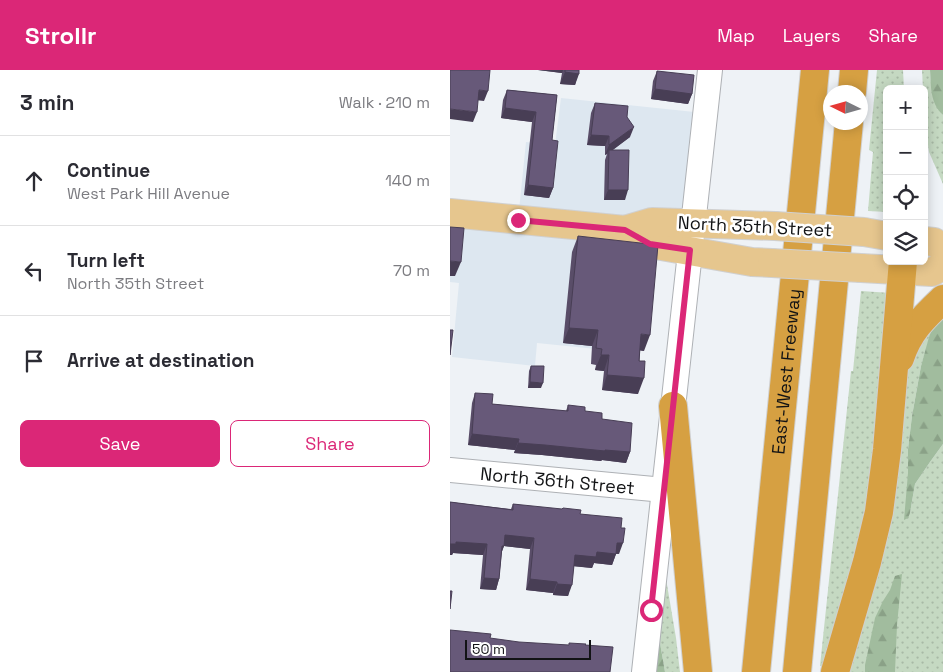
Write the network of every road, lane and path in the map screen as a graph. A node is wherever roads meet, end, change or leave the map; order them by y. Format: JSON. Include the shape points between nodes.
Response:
{"nodes":[{"id":1,"x":710,"y":70,"type":"edge"},
{"id":2,"x":815,"y":70,"type":"edge"},
{"id":3,"x":854,"y":70,"type":"edge"},
{"id":4,"x":853,"y":85,"type":"edge"},
{"id":5,"x":848,"y":130,"type":"edge"},
{"id":6,"x":450,"y":213,"type":"edge"},
{"id":7,"x":693,"y":223,"type":"junction"},
{"id":8,"x":625,"y":230,"type":"junction"},
{"id":9,"x":875,"y":234,"type":"edge"},
{"id":10,"x":690,"y":250,"type":"junction"},
{"id":11,"x":935,"y":254,"type":"edge"},
{"id":12,"x":903,"y":266,"type":"edge"},
{"id":13,"x":939,"y":303,"type":"edge"},
{"id":14,"x":893,"y":378,"type":"junction"},
{"id":15,"x":673,"y":406,"type":"junction"},
{"id":16,"x":450,"y":470,"type":"edge"},
{"id":17,"x":664,"y":490,"type":"junction"},
{"id":18,"x":644,"y":672,"type":"edge"},
{"id":19,"x":698,"y":672,"type":"edge"},
{"id":20,"x":756,"y":672,"type":"edge"},
{"id":21,"x":797,"y":672,"type":"edge"},
{"id":22,"x":835,"y":672,"type":"edge"}],
"edges":[{"from":1,"to":7,"type":"street"},
{"from":2,"to":20,"type":"highway","name":"East-West Freeway"},
{"from":3,"to":4,"type":"highway"},
{"from":5,"to":21,"type":"highway"},
{"from":6,"to":8,"type":"main road","name":"North 35th Street"},
{"from":7,"to":8,"type":"main road","name":"North 35th Street","via":[[652,222]]},
{"from":7,"to":9,"type":"main road","name":"North 35th Street","bridge":true},
{"from":7,"to":10,"type":"street"},
{"from":8,"to":10,"type":"main road","name":"North 35th Street","via":[[650,244]]},
{"from":10,"to":12,"type":"main road","name":"North 35th Street","bridge":true,"via":[[752,262],[861,268]]},
{"from":10,"to":15,"type":"street"},
{"from":11,"to":12,"type":"main road","name":"North 35th Street"},
{"from":12,"to":14,"type":"highway"},
{"from":13,"to":14,"type":"highway","via":[[913,330]]},
{"from":14,"to":22,"type":"highway","via":[[879,512]]},
{"from":15,"to":17,"type":"street"},
{"from":15,"to":19,"type":"highway"},
{"from":16,"to":17,"type":"street","name":"North 36th Street"},
{"from":17,"to":18,"type":"street"}]}
